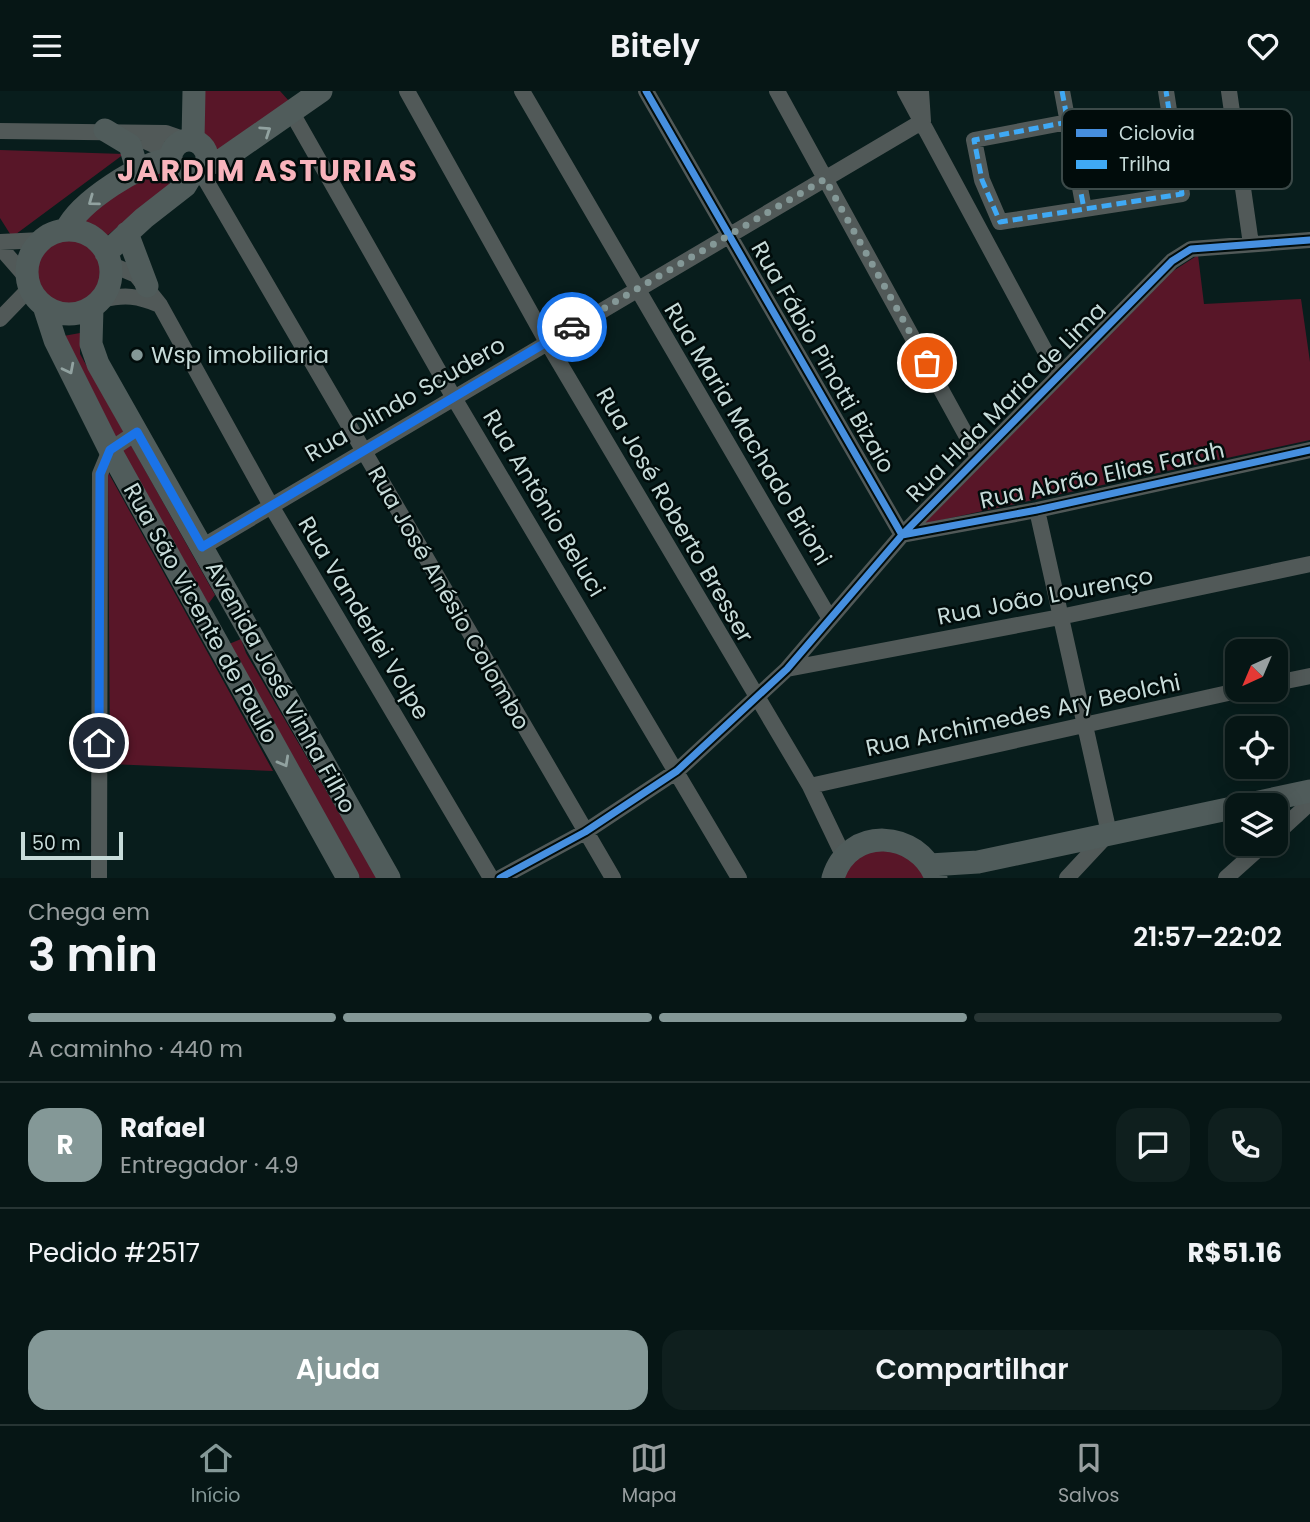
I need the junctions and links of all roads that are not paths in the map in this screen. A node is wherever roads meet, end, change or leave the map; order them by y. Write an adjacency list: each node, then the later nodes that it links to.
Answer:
1 (194, 91): 20 (street)
2 (321, 91): 15 (street)
3 (407, 91): 42 (street, Rua José Roberto Bresser)
4 (522, 91): 37 (street, Rua Maria Machado Brioni)
5 (646, 91): 30 (street, Rua Fábio Pinotti Bizaio)
6 (777, 91): 23 (street)
7 (905, 91): 16 (street)
8 (921, 91): 16 (street)
9 (1062, 91): 12 (street)
10 (1166, 91): 13 (street)
11 (1229, 91): 14 (street)
12 (1065, 109)
13 (1169, 109)
14 (1232, 109)
15 (292, 113): 22 (street, one-way to 15); 44 (street, Rua Antônio Beluci)
16 (923, 121): 23 (street, Rua Olindo Scudero); 43 (street)
17 (1062, 123): 27 (street)
18 (113, 130): 19 (street); 20 (street); 21 (street)
19 (0, 131)
20 (180, 148): 21 (street); 22 (street); 22 (street)
21 (137, 169): 28 (street, one-way to 28)
22 (200, 171): 29 (street); 47 (street, Rua José Anésio Colombo)
23 (825, 179): 30 (street, Rua Olindo Scudero); 49 (street)
24 (1080, 189): 27 (street)
25 (1181, 189): 27 (street)
26 (1243, 189): 34 (street)
27 (1084, 209)
28 (66, 230): 31 (street); 35 (street)
29 (127, 233): 35 (street); 36 (street)
30 (732, 236): 37 (street, Rua Olindo Scudero); 52 (street, Rua Fábio Pinotti Bizaio)
31 (42, 240): 33 (street); 38 (street)
32 (1310, 240): 34 (street)
33 (0, 244): 38 (street, Rua São Vicente de Paulo)
34 (1251, 244): 43 (street, Rua Hlda Maria de Lima)
35 (108, 259): 36 (street, Rua Vanderlei Volpe); 39 (street)
36 (147, 286): 40 (street, Rua Vanderlei Volpe)
37 (636, 290): 42 (street, Rua Olindo Scudero); 58 (street, Rua Maria Machado Brioni)
38 (35, 294): 39 (street); 41 (street); 46 (street, Rua São Vicente de Paulo, one-way to 46)
39 (97, 304): 40 (street); 45 (street, Avenida José Vinha Filho)
40 (160, 305): 50 (street, Rua Vanderlei Volpe)
41 (2, 317)
42 (547, 342): 44 (street, Rua Olindo Scudero); 65 (street, Rua José Roberto Bresser)
43 (1058, 375): 49 (street, Rua Hlda Maria de Lima)
44 (454, 398): 47 (street, Rua Olindo Scudero); 67 (street, Rua Antônio Beluci)
45 (137, 432): 46 (street); 53 (street, Avenida José Vinha Filho)
46 (110, 450): 56 (street, Rua São Vicente de Paulo); 80 (street)
47 (363, 450): 50 (street, Rua Olindo Scudero); 74 (street, Rua José Anésio Colombo)
48 (1310, 450): 51 (street, Rua Abrão Elias Farah)
49 (978, 455): 52 (street, Rua Hlda Maria de Lima)
50 (270, 504): 53 (street, Rua Olindo Scudero); 83 (street, Rua Vanderlei Volpe)
51 (1037, 510): 52 (street, Rua Abrão Elias Farah); 57 (street)
52 (902, 535): 58 (street, Rua Hlda Maria de Lima)
53 (202, 547): 55 (street, Avenida José Vinha Filho)
54 (1310, 563): 57 (street, Rua João Lourenço)
55 (227, 594): 56 (street); 59 (street, Avenida José Vinha Filho)
56 (201, 612): 60 (street, Rua São Vicente de Paulo)
57 (1060, 617): 61 (street, Rua João Lourenço); 66 (street)
58 (830, 619): 61 (street, Rua Hlda Maria de Lima)
59 (242, 620): 60 (street); 82 (street, Avenida José Vinha Filho)
60 (216, 637): 81 (street, Rua São Vicente de Paulo, one-way to 81)
61 (787, 669): 65 (street, Rua Hlda Maria de Lima)
62 (1310, 676): 63 (street)
63 (1288, 681)
64 (1225, 694): 66 (street, Rua Archimedes Ary Beolchi)
65 (755, 696): 67 (street, Rua Hlda Maria de Lima); 68 (street, Rua José Roberto Bresser)
66 (1083, 725): 68 (street, Rua Archimedes Ary Beolchi); 75 (street)
67 (677, 771): 74 (street, Rua Hlda Maria de Lima); 86 (street, Rua Antônio Beluci)
68 (810, 786): 76 (street, Rua José Roberto Bresser)
69 (1310, 791): 70 (street)
70 (1288, 796)
71 (1310, 803): 73 (street)
72 (1225, 810): 75 (street)
73 (1288, 823)
74 (585, 832): 84 (street, Rua Hlda Maria de Lima); 85 (street, Rua José Anésio Colombo)
75 (1109, 834): 78 (street); 89 (street)
76 (851, 851): 79 (street); 87 (street)
77 (1251, 856): 90 (street)
78 (978, 862): 79 (street); 88 (street)
79 (933, 871)
80 (99, 878)
81 (348, 878)
82 (388, 878)
83 (491, 878)
84 (500, 878)
85 (613, 878)
86 (739, 878)
87 (833, 878)
88 (954, 878)
89 (1067, 878)
90 (1226, 878)

